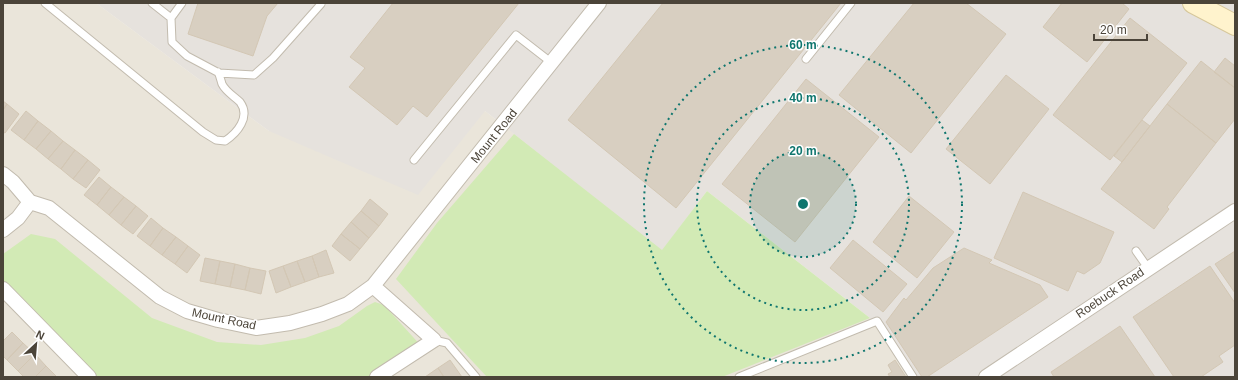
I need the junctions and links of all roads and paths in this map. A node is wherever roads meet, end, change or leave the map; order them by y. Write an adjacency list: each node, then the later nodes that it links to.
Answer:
1 (45, 3): 12 (lane)
2 (152, 3): 8 (lane)
3 (182, 3): 8 (lane)
4 (599, 3): 11 (street, Mount Road)
5 (851, 3): 10 (lane)
6 (1193, 3): 9 (street)
7 (321, 4): 12 (lane)
8 (170, 18): 12 (lane)
9 (1235, 25)
10 (806, 59)
11 (552, 63): 13 (lane); 20 (street, Mount Road)
12 (218, 72)
13 (414, 160)
14 (3, 174): 15 (street)
15 (30, 202): 17 (street); 20 (street, Mount Road)
16 (1235, 211): 19 (street, Roebuck Road)
17 (3, 230)
18 (1136, 252): 19 (lane)
19 (1148, 268): 28 (street, Roebuck Road)
20 (373, 286): 22 (street)
21 (3, 289): 23 (street)
22 (434, 340): 24 (street); 25 (lane)
23 (89, 377)
24 (376, 377)
25 (476, 377)
26 (739, 377): 27 (lane)
27 (913, 377)
28 (986, 377)

